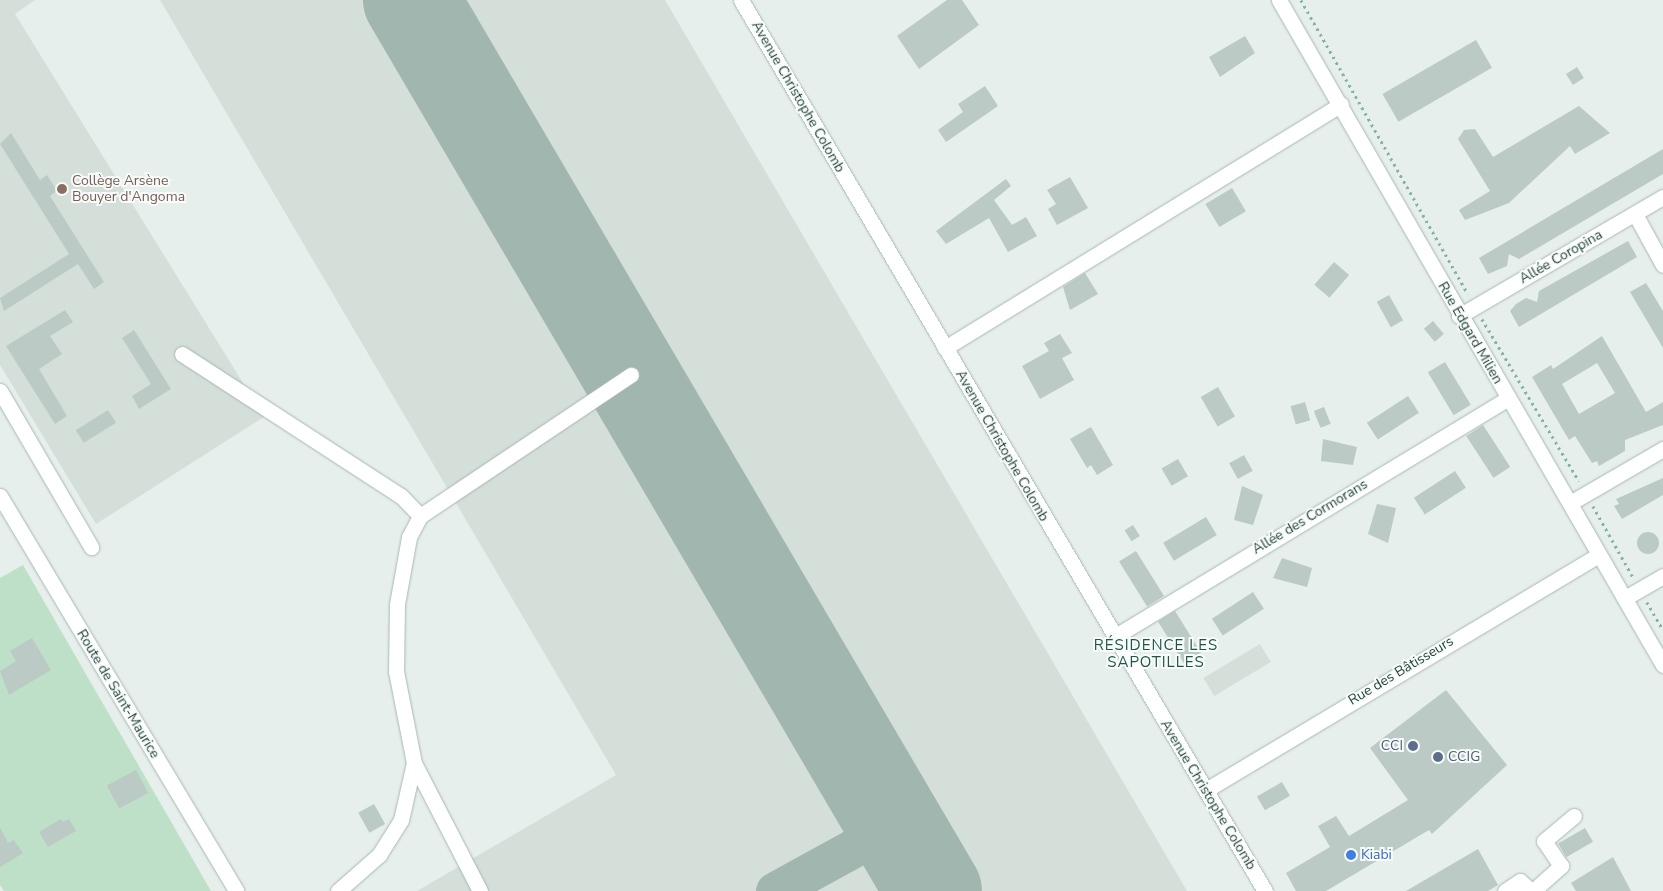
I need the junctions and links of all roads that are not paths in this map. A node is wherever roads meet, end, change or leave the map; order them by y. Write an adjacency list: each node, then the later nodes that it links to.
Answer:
1 (741, 0): 8 (street, Avenue Christophe Colomb)
2 (1279, 0): 3 (street, Rue Edgard Milien)
3 (1341, 104): 7 (street, Rue Edgard Milien); 8 (street)
4 (1663, 197): 5 (street, Allée Coropina)
5 (1635, 214): 6 (street); 7 (street, Allée Coropina)
6 (1663, 265)
7 (1459, 316): 12 (street, Rue Edgard Milien)
8 (945, 348): 21 (street, Avenue Christophe Colomb)
9 (182, 354): 16 (street)
10 (631, 375): 16 (street)
11 (2, 398): 17 (street)
12 (1508, 398): 15 (street, Rue Edgard Milien); 21 (street, Allée des Cormorans)
13 (1663, 449): 15 (street)
14 (0, 496): 26 (street, Route de Saint-Maurice)
15 (1570, 503): 18 (street, Rue Edgard Milien)
16 (420, 516): 23 (street)
17 (91, 547)
18 (1599, 555): 20 (street, Rue Edgard Milien); 24 (street, Rue des Bâtisseurs)
19 (1663, 576): 20 (street)
20 (1625, 598): 22 (street, Rue Edgard Milien)
21 (1114, 637): 24 (street, Avenue Christophe Colomb)
22 (1663, 665)
23 (414, 763): 27 (street); 28 (street)
24 (1206, 790): 29 (street, Avenue Christophe Colomb)
25 (1574, 816): 31 (street)
26 (236, 891)
27 (338, 891)
28 (480, 891)
29 (1265, 891)
30 (1504, 891): 31 (street)
31 (1532, 891)

